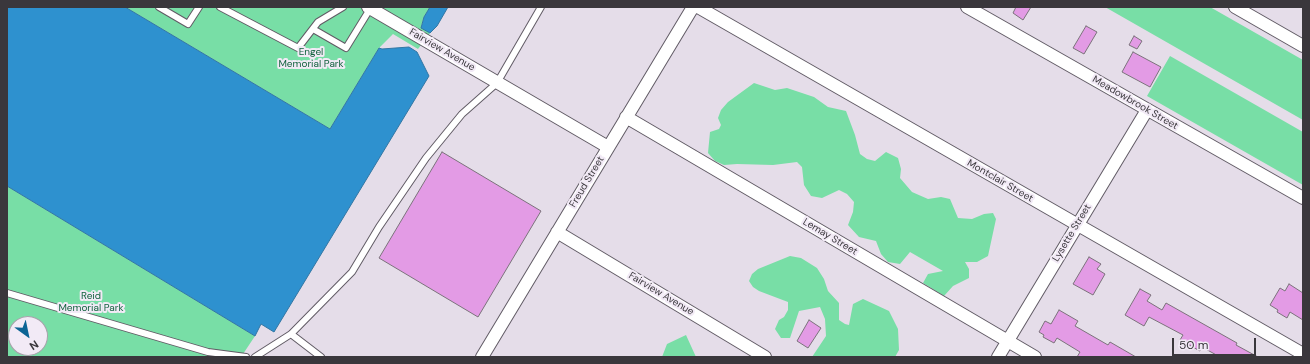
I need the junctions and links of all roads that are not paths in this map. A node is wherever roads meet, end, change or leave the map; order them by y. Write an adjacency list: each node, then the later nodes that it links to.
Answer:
1 (159, 7): 2 (lane)
2 (200, 7)
3 (220, 7): 11 (lane)
4 (343, 7): 11 (lane)
5 (541, 7): 13 (lane)
6 (693, 7): 15 (street, Freud Street)
7 (698, 7): 18 (street, Montclair Street)
8 (967, 7): 14 (street, Meadowbrook Street)
9 (1235, 7): 12 (street)
10 (369, 8): 11 (lane); 13 (street, Fairview Avenue)
11 (312, 29)
12 (1303, 46)
13 (497, 83): 16 (street, Fairview Avenue); 21 (lane)
14 (1147, 110): 17 (street, Meadowbrook Street); 18 (street, Lysette Street)
15 (626, 117): 16 (street, Freud Street); 22 (street, Lemay Street)
16 (608, 147): 19 (street, Freud Street)
17 (1303, 198)
18 (1077, 225): 22 (street, Lysette Street); 23 (street, Montclair Street)
19 (557, 232): 27 (street, Freud Street); 28 (street, Fairview Avenue)
20 (7, 293): 24 (lane)
21 (290, 334): 25 (lane); 26 (lane)
22 (1007, 341): 29 (street, Lysette Street); 30 (street, Lemay Street)
23 (1303, 354)
24 (246, 357)
25 (255, 357)
26 (321, 357)
27 (482, 357)
28 (765, 357)
29 (998, 357)
30 (1035, 357)

